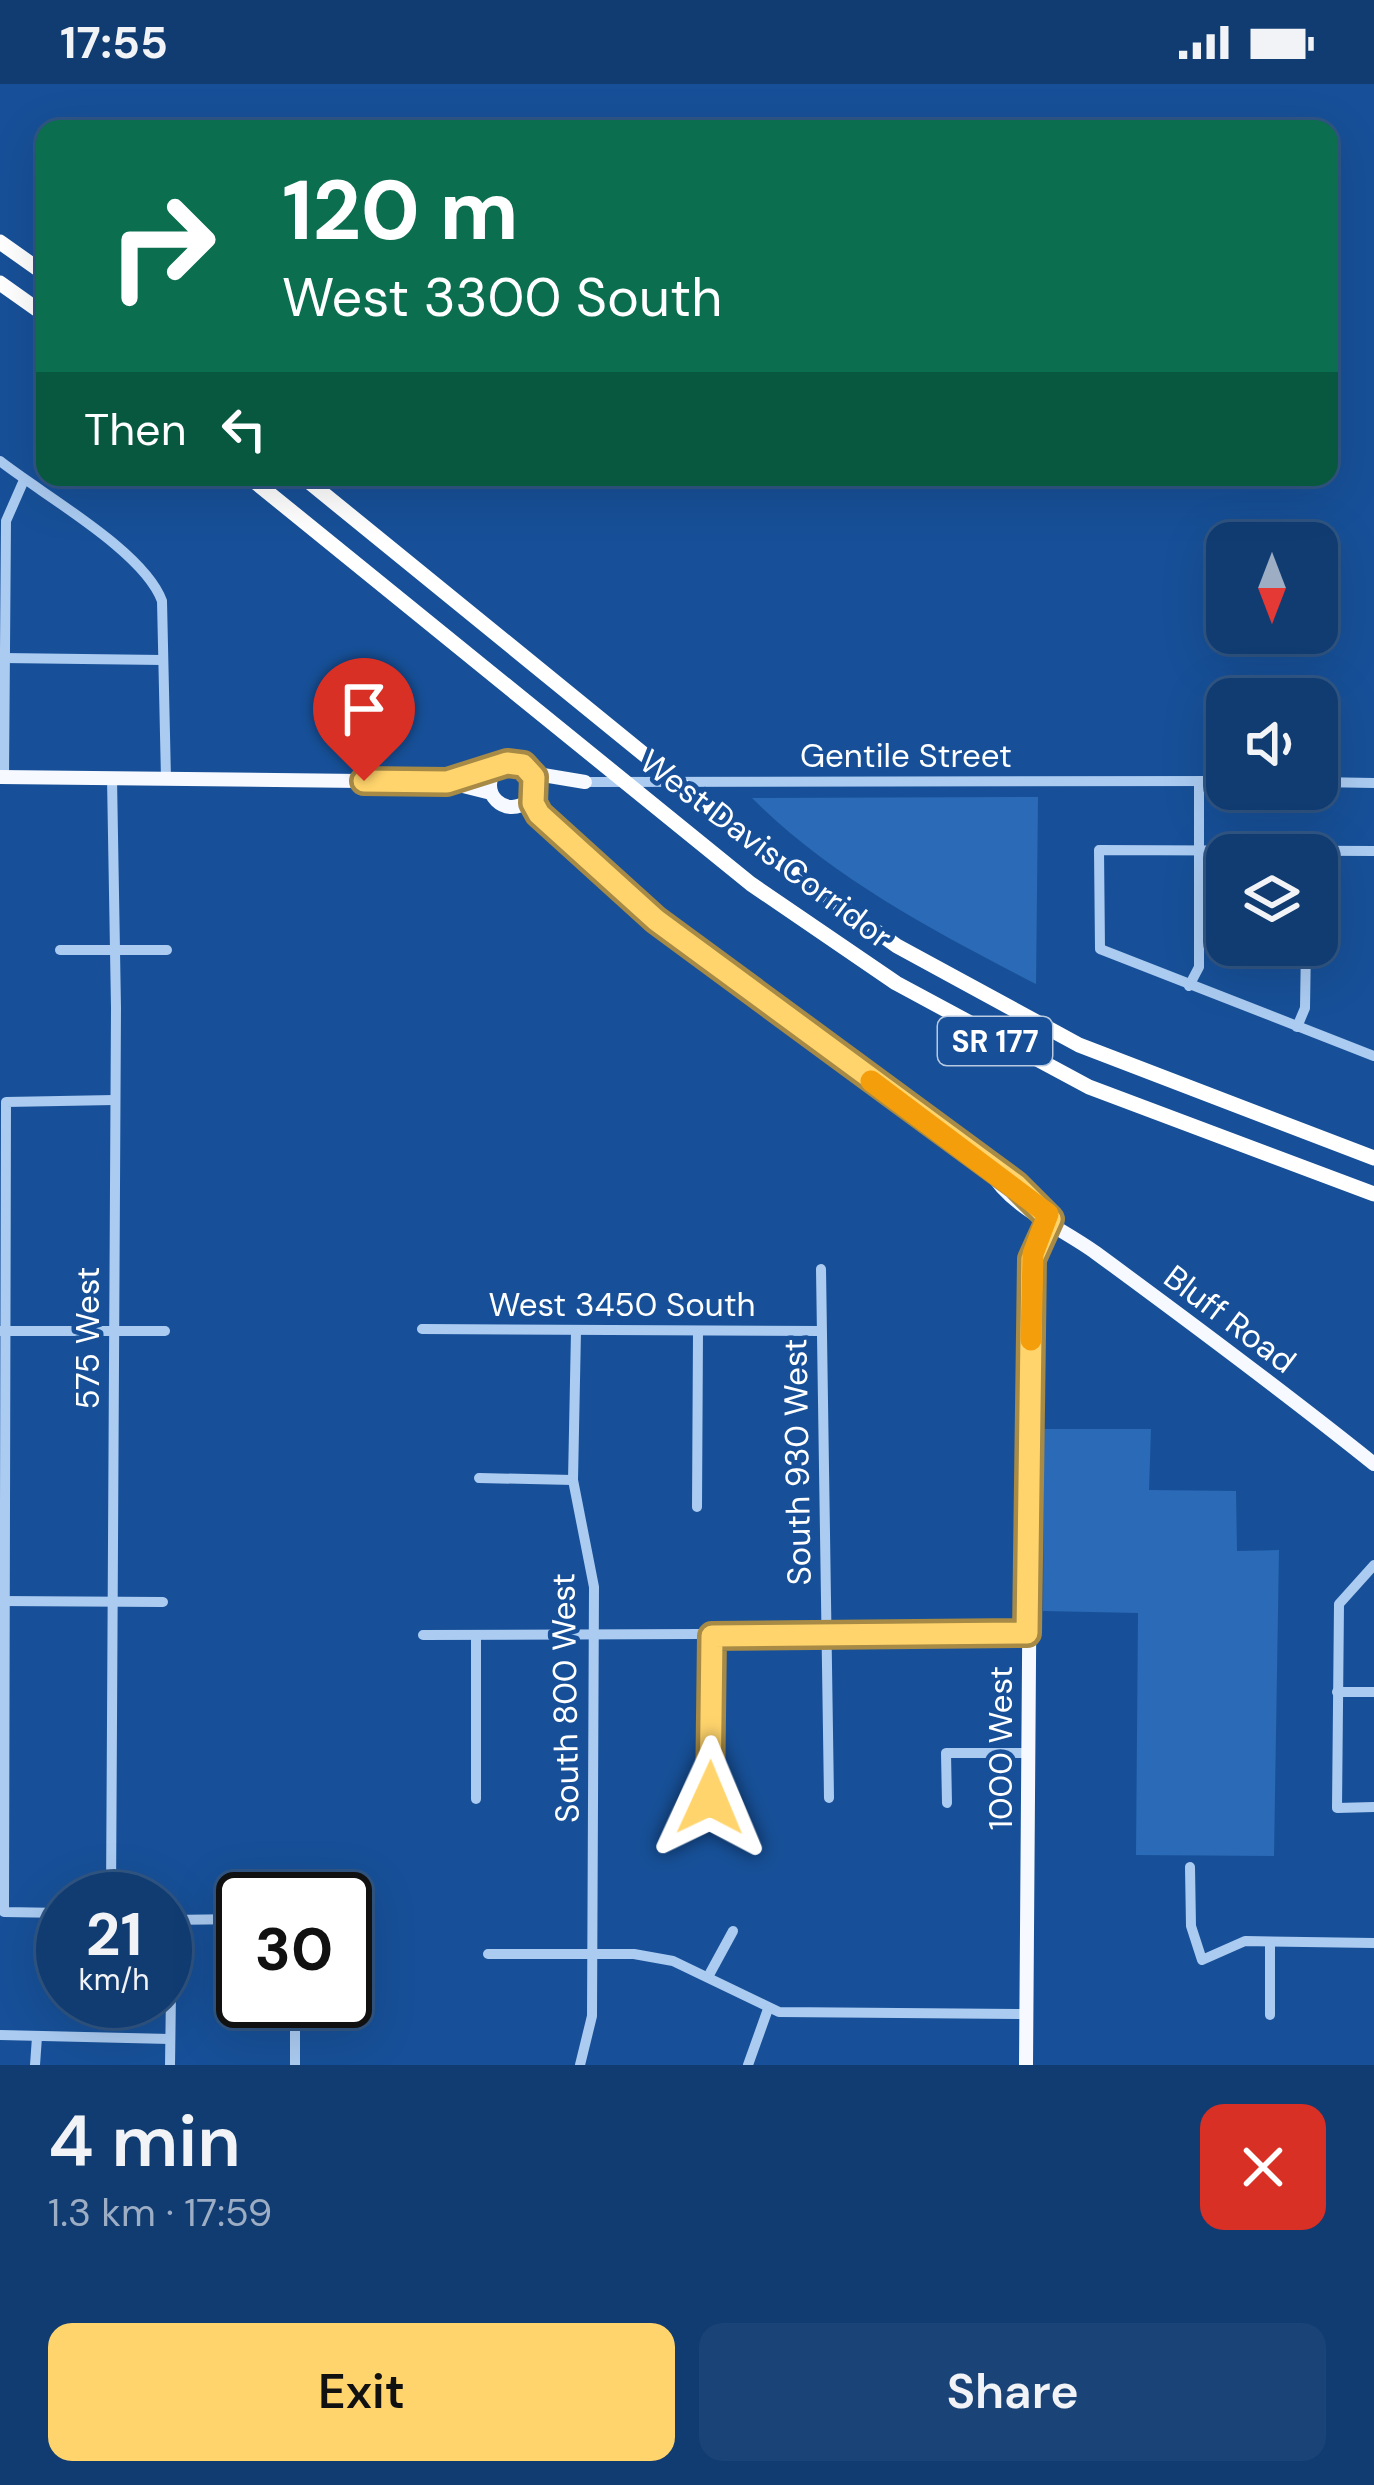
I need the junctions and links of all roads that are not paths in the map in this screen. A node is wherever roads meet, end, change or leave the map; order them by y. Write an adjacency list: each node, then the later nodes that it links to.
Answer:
1 (0, 242): 2 (highway)
2 (36, 268)
3 (0, 283): 4 (highway)
4 (36, 309)
5 (0, 460): 6 (street)
6 (24, 480): 9 (street); 10 (street)
7 (260, 486): 39 (highway, West Davis Corridor / SR 177)
8 (314, 486): 38 (highway, West Davis Corridor / SR 177)
9 (3, 658): 10 (street); 13 (street)
10 (163, 660): 15 (street)
11 (498, 768): 12 (main road); 18 (main road); 22 (main road)
12 (531, 772): 19 (main road, Gentile Street); 23 (main road)
13 (2, 777): 14 (main road)
14 (112, 778): 15 (main road); 31 (street, 575 West)
15 (166, 779): 18 (main road)
16 (1199, 781): 17 (street, Gentile Street); 19 (street, Gentile Street); 26 (street)
17 (1206, 781)
18 (447, 782): 22 (main road)
19 (585, 782): 23 (main road, Gentile Street)
20 (1338, 782): 21 (street)
21 (1374, 783)
22 (491, 793): 24 (main road)
23 (533, 794): 24 (main road); 25 (main road, Bluff Road)
24 (512, 808): 25 (main road, Bluff Road)
25 (560, 834): 40 (main road, Bluff Road)
26 (1199, 850): 27 (street); 34 (street); 34 (street)
27 (1206, 850)
28 (1374, 851): 29 (street)
29 (1338, 852)
30 (60, 950): 31 (street)
31 (116, 950): 32 (street); 37 (street, 575 West)
32 (167, 950)
33 (1306, 966): 35 (street)
34 (1190, 986): 35 (street)
35 (1297, 1027): 36 (street)
36 (1374, 1056)
37 (114, 1100): 43 (street, 575 West); 45 (street)
38 (1374, 1158)
39 (1374, 1194)
40 (1050, 1219): 49 (main road, Bluff Road); 58 (main road, 1000 West)
41 (821, 1269): 44 (street, South 930 West)
42 (422, 1329): 47 (street, West 3450 South)
43 (115, 1330): 45 (street); 46 (street); 55 (street, 575 West)
44 (821, 1330): 48 (street, West 3450 South); 57 (street, South 930 West)
45 (2, 1331): 54 (street)
46 (165, 1331)
47 (576, 1331): 48 (street, West 3450 South); 51 (street, South 800 West)
48 (698, 1332): 52 (street)
49 (1374, 1465)
50 (479, 1478): 51 (street)
51 (573, 1480): 60 (street, South 800 West)
52 (698, 1507)
53 (1374, 1565): 63 (street)
54 (2, 1601): 55 (street); 73 (street)
55 (114, 1602): 56 (street); 72 (street, 575 West)
56 (163, 1602)
57 (826, 1633): 58 (street); 62 (street); 67 (street, South 930 West)
58 (1027, 1633): 65 (main road, 1000 West)
59 (476, 1634): 60 (street); 61 (street); 68 (street)
60 (595, 1634): 62 (street); 78 (street, South 800 West)
61 (423, 1635)
62 (712, 1636): 66 (street)
63 (1337, 1692): 64 (street); 70 (street)
64 (1374, 1692)
65 (1027, 1753): 69 (street); 81 (main road, 1000 West)
66 (710, 1798)
67 (829, 1798)
68 (476, 1799)
69 (947, 1802)
70 (1374, 1807)
71 (1190, 1867): 75 (street)
72 (111, 1872)
73 (36, 1913)
74 (734, 1930): 79 (street)
75 (1270, 1943): 76 (street); 82 (street)
76 (1374, 1943)
77 (488, 1954): 78 (street)
78 (592, 1954): 79 (street); 91 (street, South 800 West)
79 (709, 1975): 80 (street)
80 (768, 2009): 81 (street); 92 (street)
81 (1025, 2014): 93 (main road, 1000 West)
82 (1270, 2015)
83 (170, 2028): 87 (street)
84 (295, 2028): 90 (street)
85 (0, 2036): 86 (street)
86 (37, 2037): 87 (street); 88 (street)
87 (170, 2039): 89 (street)
88 (35, 2065)
89 (170, 2065)
90 (295, 2065)
91 (580, 2065)
92 (748, 2065)
93 (1026, 2065)

